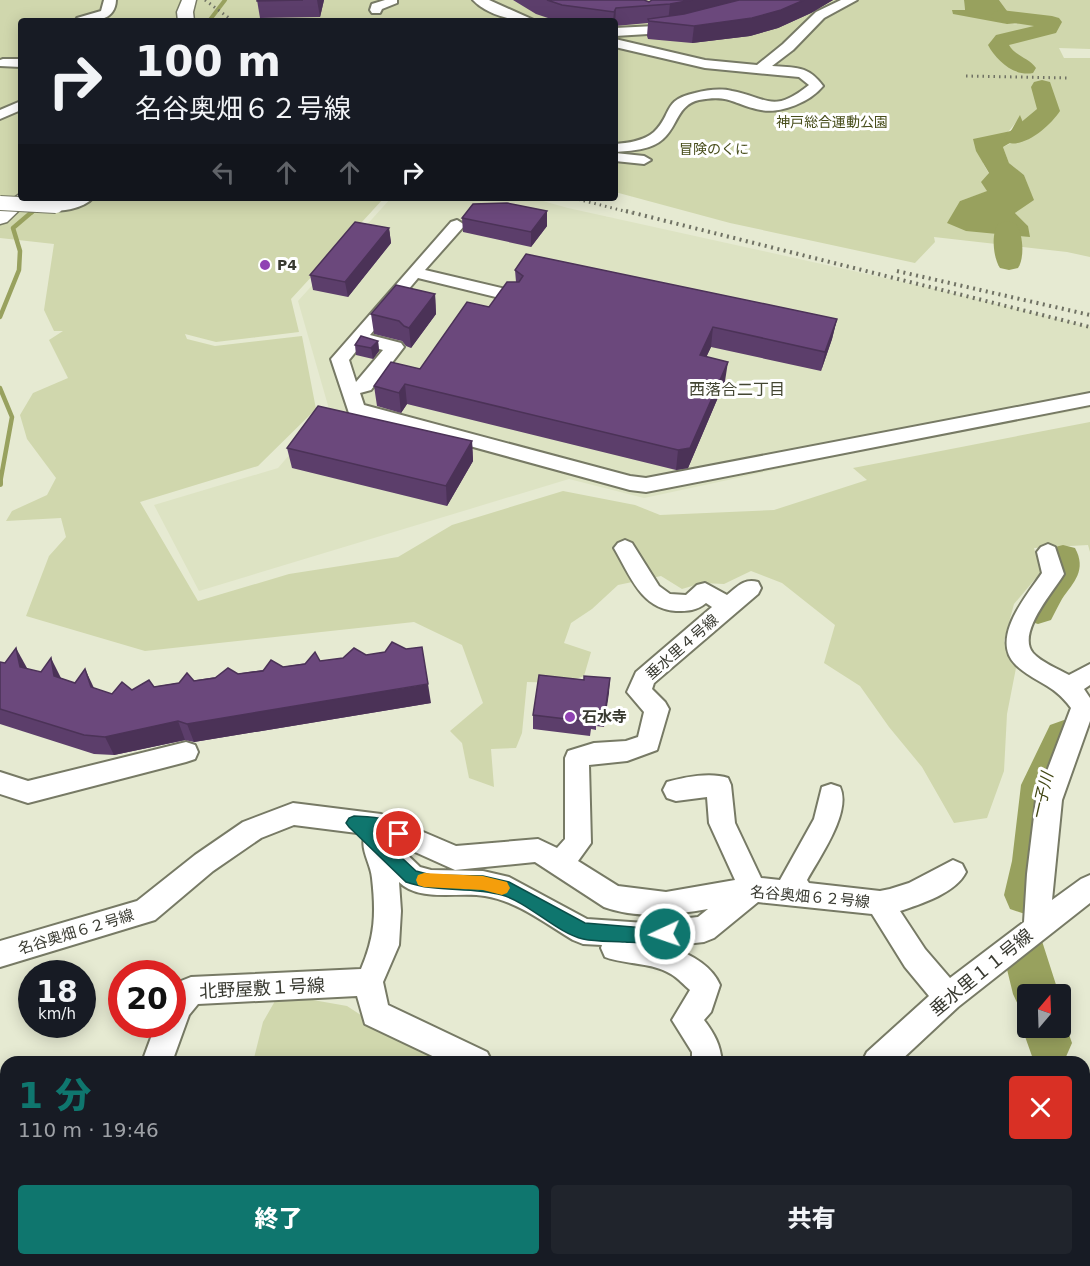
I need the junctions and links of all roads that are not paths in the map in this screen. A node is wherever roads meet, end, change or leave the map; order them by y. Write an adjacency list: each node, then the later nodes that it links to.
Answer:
1 (110, 0): 8 (street)
2 (189, 0): 9 (main road)
3 (391, 0): 7 (street)
4 (464, 0): 10 (street)
5 (479, 0): 11 (street)
6 (851, 0): 17 (street)
7 (376, 10)
8 (90, 18)
9 (186, 18)
10 (498, 18)
11 (521, 18)
12 (688, 27): 13 (street)
13 (618, 32)
14 (618, 43): 17 (street)
15 (3, 63): 16 (street)
16 (18, 63)
17 (761, 68): 20 (street)
18 (18, 106): 19 (street)
19 (0, 114)
20 (618, 147)
21 (618, 158): 22 (street)
22 (644, 160)
23 (20, 201): 26 (main road)
24 (77, 201): 25 (street, bridge)
25 (0, 202)
26 (0, 218)
27 (457, 225): 28 (street)
28 (414, 272): 29 (street); 30 (street)
29 (512, 296)
30 (358, 338): 31 (street); 31 (street)
31 (349, 389): 32 (street)
32 (1090, 399)
33 (625, 548): 36 (street)
34 (1048, 552): 38 (street)
35 (750, 588): 36 (street, 垂水里４号線)
36 (728, 607): 45 (street, 垂水里４号線)
37 (1090, 673): 38 (street)
38 (1069, 687): 51 (street)
39 (186, 752): 40 (street)
40 (0, 783)
41 (676, 790): 48 (street)
42 (831, 795): 49 (street)
43 (354, 823): 44 (street); 45 (street, 名谷奥畑６２号線); 53 (street, 名谷奥畑６２号線)
44 (375, 841): 52 (street); 54 (street)
45 (559, 864): 48 (street, 名谷奥畑６２号線)
46 (953, 872): 50 (street)
47 (1090, 886): 51 (street, 垂水里１１号線)
48 (753, 889): 49 (street, 名谷奥畑６２号線); 52 (street)
49 (802, 894): 50 (street, 名谷奥畑６２号線)
50 (880, 903): 56 (street, 名谷奥畑６２号線)
51 (1037, 926): 56 (street, 垂水里１１号線)
52 (583, 931): 60 (street)
53 (0, 954)
54 (369, 982): 55 (street, 北野屋敷１号線); 59 (street)
55 (186, 996)
56 (948, 996): 61 (street, 垂水里１１号線)
57 (166, 1038): 58 (street, 北野屋敷１号線)
58 (159, 1056)
59 (464, 1056)
60 (707, 1056)
61 (883, 1056)

